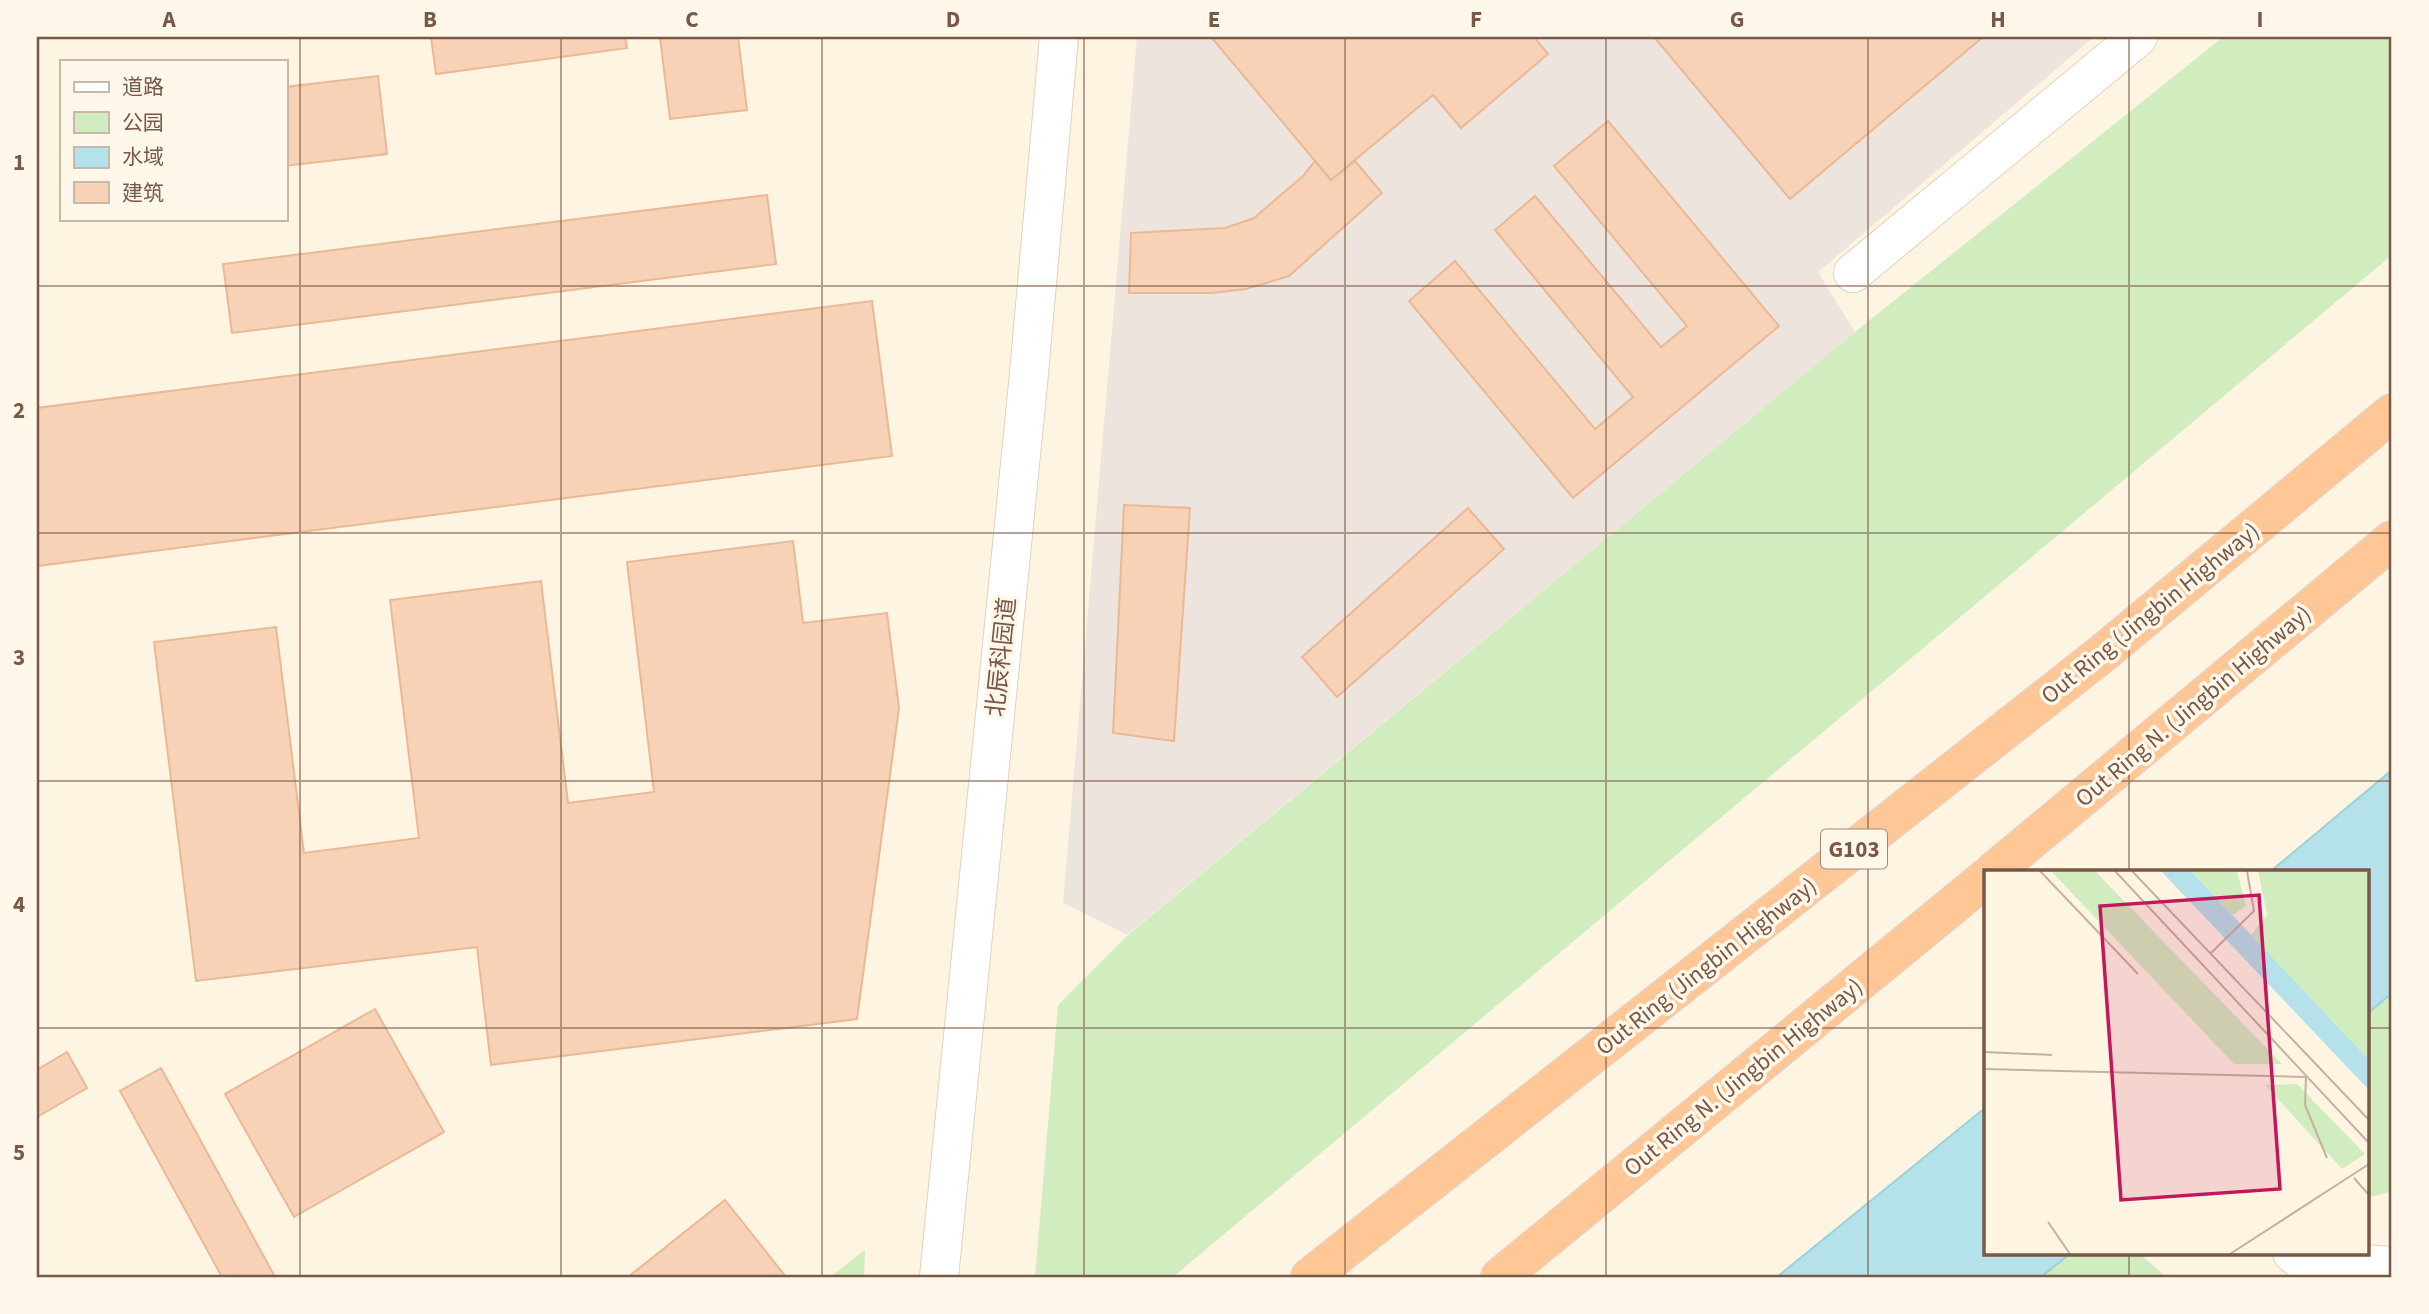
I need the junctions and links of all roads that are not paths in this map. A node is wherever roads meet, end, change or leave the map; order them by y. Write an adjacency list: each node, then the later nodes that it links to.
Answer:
1 (1059, 37): 10 (street, 北辰科园道)
2 (2138, 37): 3 (street)
3 (1853, 273)
4 (2392, 413): 11 (highway, Out Ring (Jingbin Highway) / G103)
5 (2392, 540): 6 (highway, Out Ring N. (Jingbin Highway))
6 (1998, 870)
7 (1984, 881): 12 (highway, Out Ring N. (Jingbin Highway))
8 (2293, 1254): 9 (street)
9 (2392, 1266)
10 (939, 1277)
11 (1310, 1277)
12 (1500, 1277)

